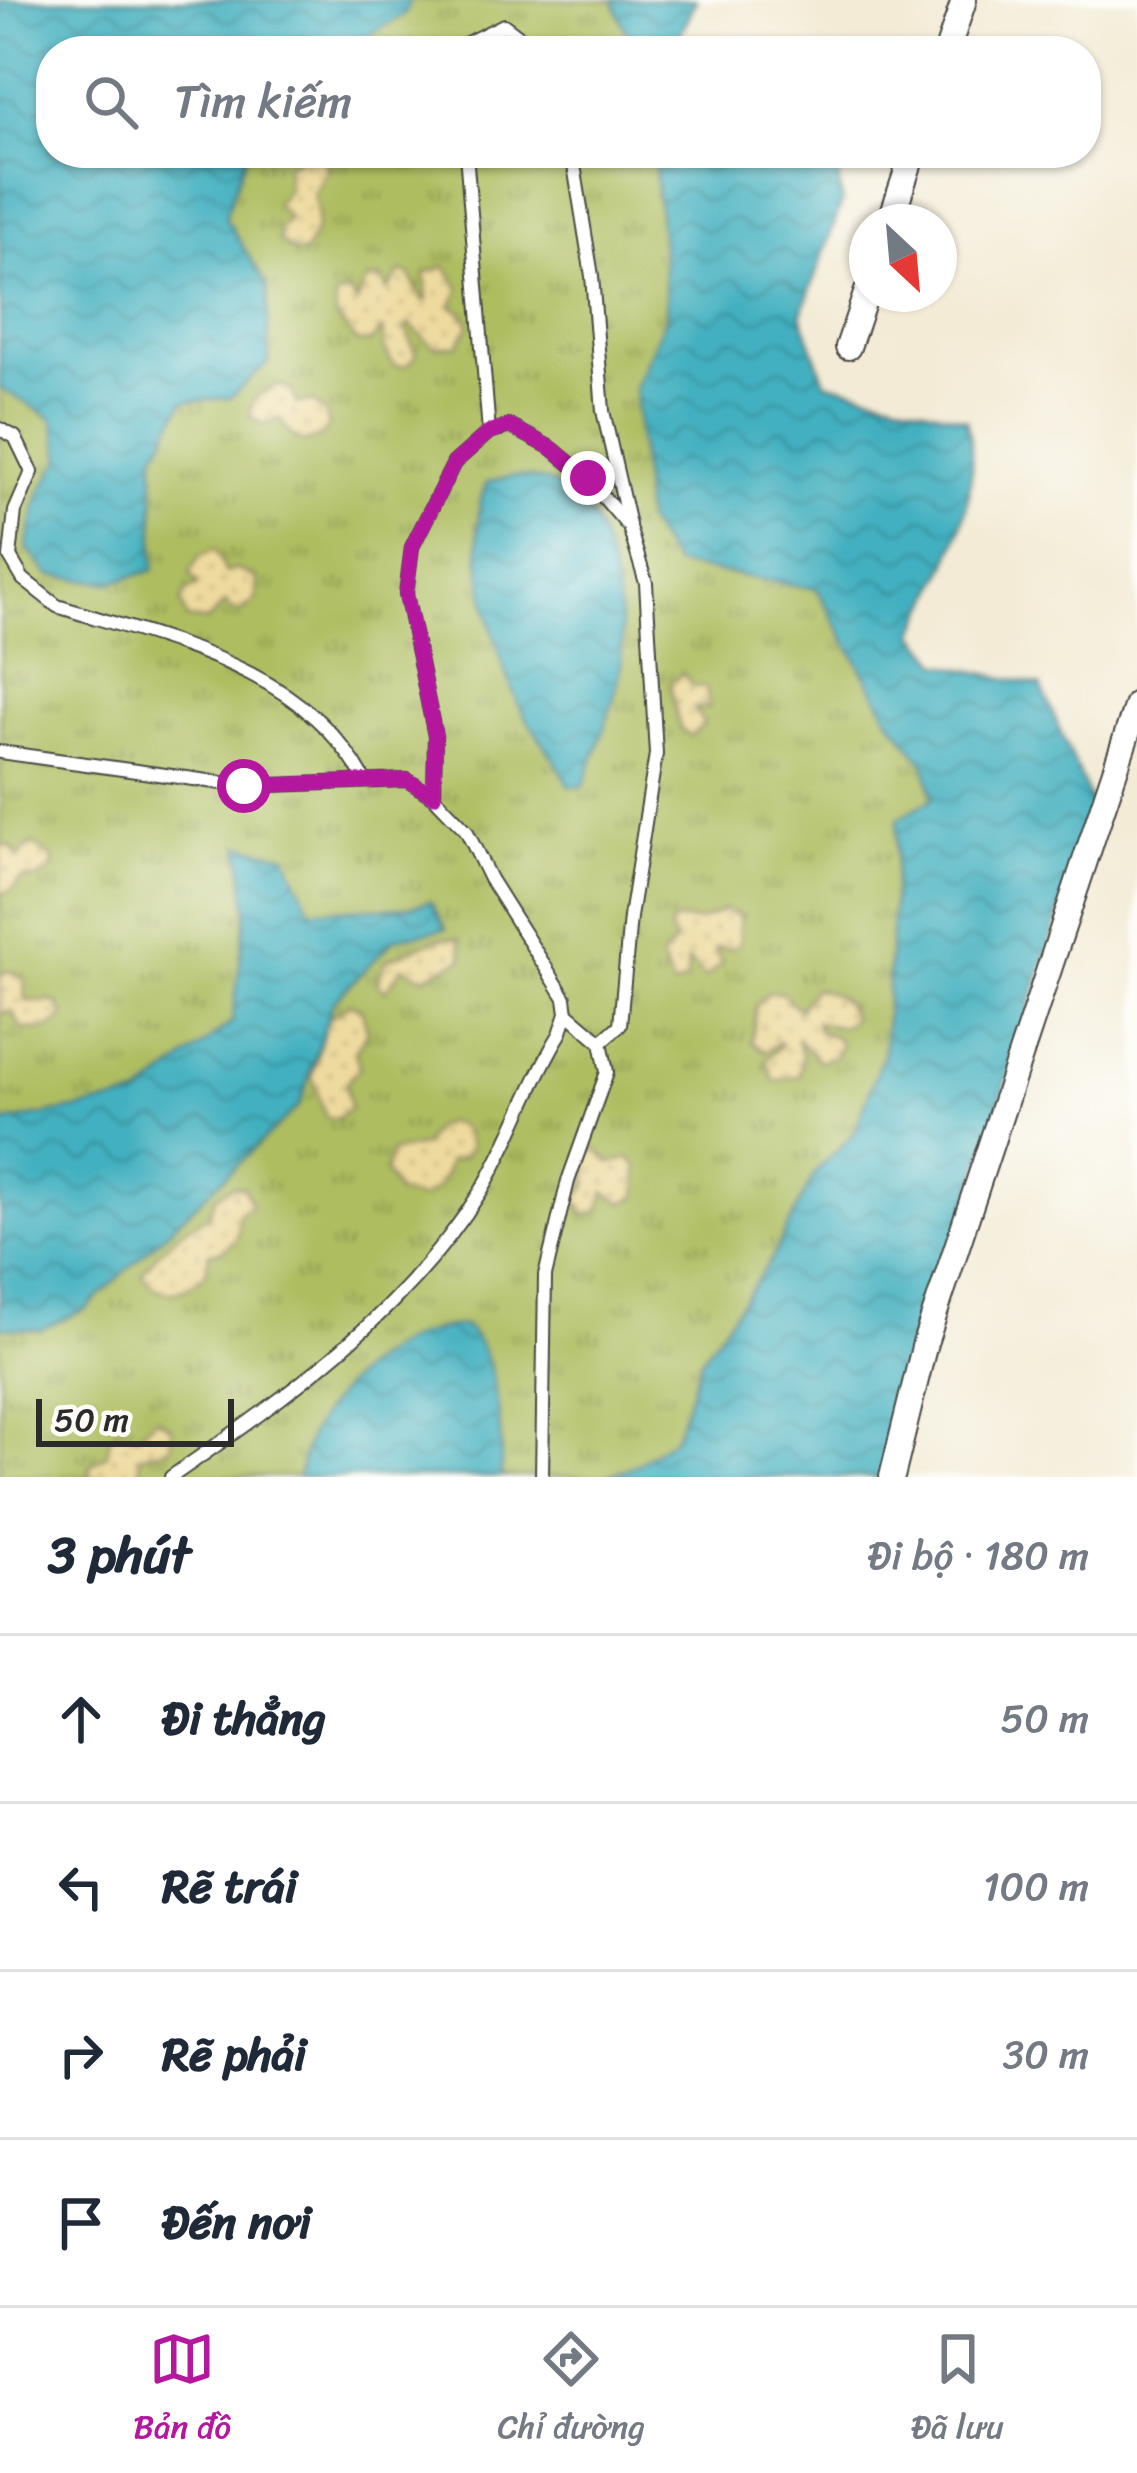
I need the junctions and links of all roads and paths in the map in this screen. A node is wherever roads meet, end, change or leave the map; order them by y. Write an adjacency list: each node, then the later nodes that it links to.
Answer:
1 (964, 0): 4 (street)
2 (481, 36): 3 (lane)
3 (525, 36)
4 (952, 36)
5 (467, 168): 12 (lane)
6 (574, 168): 13 (lane)
7 (908, 168): 8 (street)
8 (896, 204)
9 (860, 312): 10 (street)
10 (848, 347)
11 (0, 429): 16 (lane)
12 (489, 432): 13 (lane); 17 (lane)
13 (629, 526): 19 (lane)
14 (1137, 704): 22 (street)
15 (0, 752): 16 (lane)
16 (364, 779): 17 (lane)
17 (434, 796): 18 (lane)
18 (567, 1013): 19 (lane); 20 (lane)
19 (602, 1042): 21 (lane)
20 (171, 1477)
21 (542, 1477)
22 (892, 1477)

